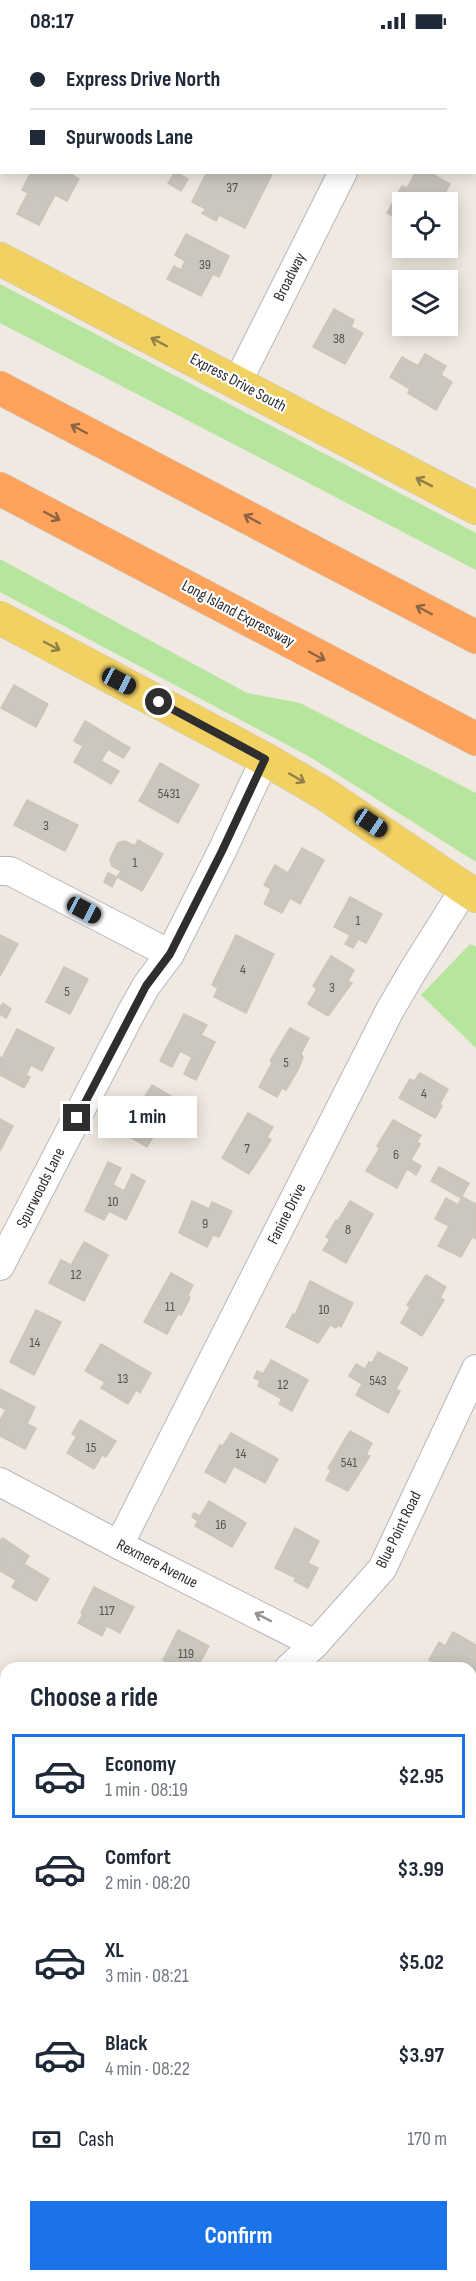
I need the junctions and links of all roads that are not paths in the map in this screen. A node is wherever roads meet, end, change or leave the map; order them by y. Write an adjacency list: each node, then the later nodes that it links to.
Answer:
1 (342, 174): 3 (street, Broadway)
2 (0, 259): 3 (main road, Express Drive South, one-way to 2)
3 (237, 382): 6 (main road, Express Drive South, one-way to 3)
4 (0, 387): 8 (highway, one-way to 4)
5 (0, 489): 9 (highway, Long Island Expressway, one-way to 9)
6 (476, 508)
7 (0, 618): 10 (main road, one-way to 10)
8 (476, 637)
9 (476, 739)
10 (265, 759): 12 (main road, one-way to 12); 13 (street, Spurwoods Lane)
11 (0, 871): 13 (street)
12 (470, 892): 17 (street, Fanine Drive)
13 (170, 954): 14 (street, Spurwoods Lane)
14 (0, 1266)
15 (476, 1369): 18 (street, Blue Point Road)
16 (0, 1482): 17 (street, Rexmere Avenue)
17 (119, 1545): 18 (street, Rexmere Avenue, one-way to 17)
18 (315, 1644): 19 (street, Blue Point Road)
19 (295, 1662)

